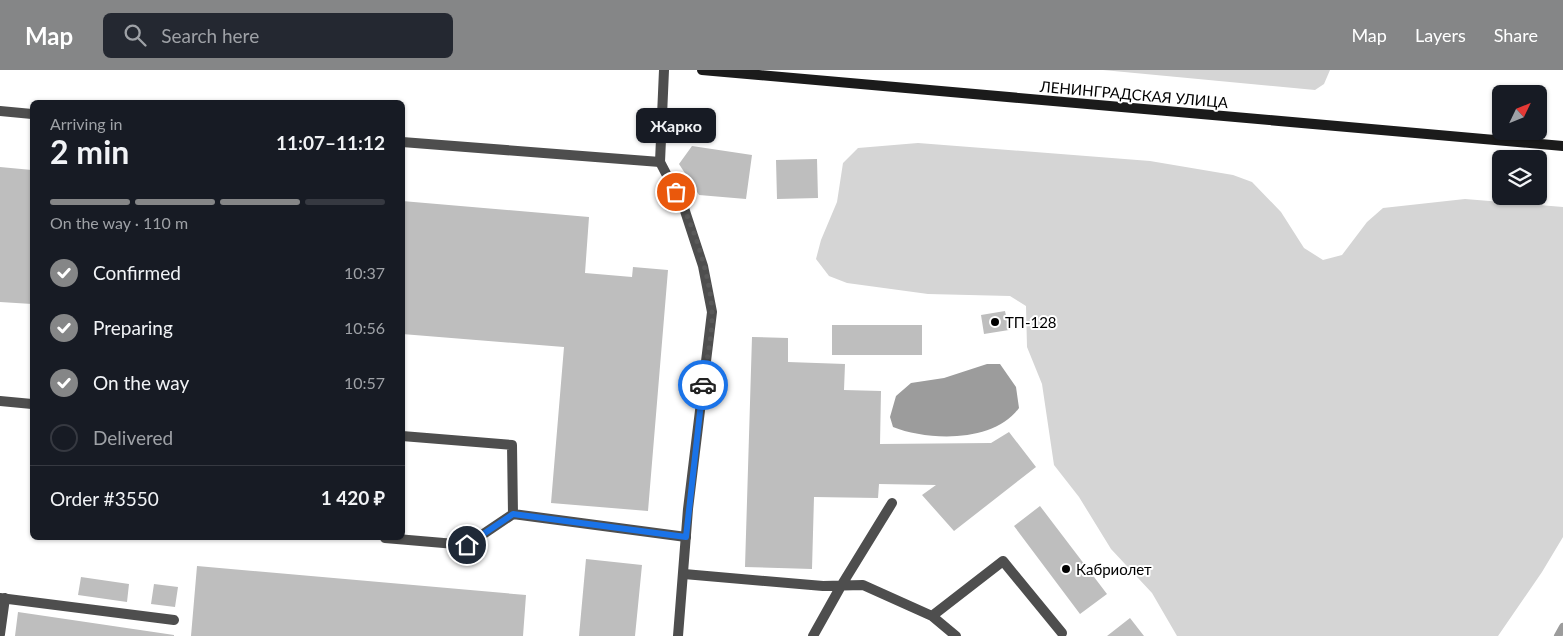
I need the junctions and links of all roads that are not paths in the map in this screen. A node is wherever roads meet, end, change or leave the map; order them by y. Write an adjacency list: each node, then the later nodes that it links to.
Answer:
1 (664, 70): 7 (street)
2 (702, 70): 6 (main road, ЛЕНИНГРАДСКАЯ УЛИЦА)
3 (0, 111): 4 (street)
4 (30, 114)
5 (405, 142): 7 (street)
6 (1563, 146)
7 (660, 162): 13 (street)
8 (0, 401): 9 (street)
9 (30, 404)
10 (405, 436): 12 (street)
11 (892, 503): 16 (street)
12 (513, 514): 13 (street); 14 (street)
13 (686, 537): 15 (street)
14 (405, 540)
15 (684, 574): 16 (street); 22 (street)
16 (841, 586): 18 (street); 23 (street)
17 (3, 598): 19 (street); 21 (street)
18 (932, 616): 20 (street); 24 (street)
19 (174, 620)
20 (1062, 633)
21 (0, 634)
22 (678, 636)
23 (813, 636)
24 (956, 636)

